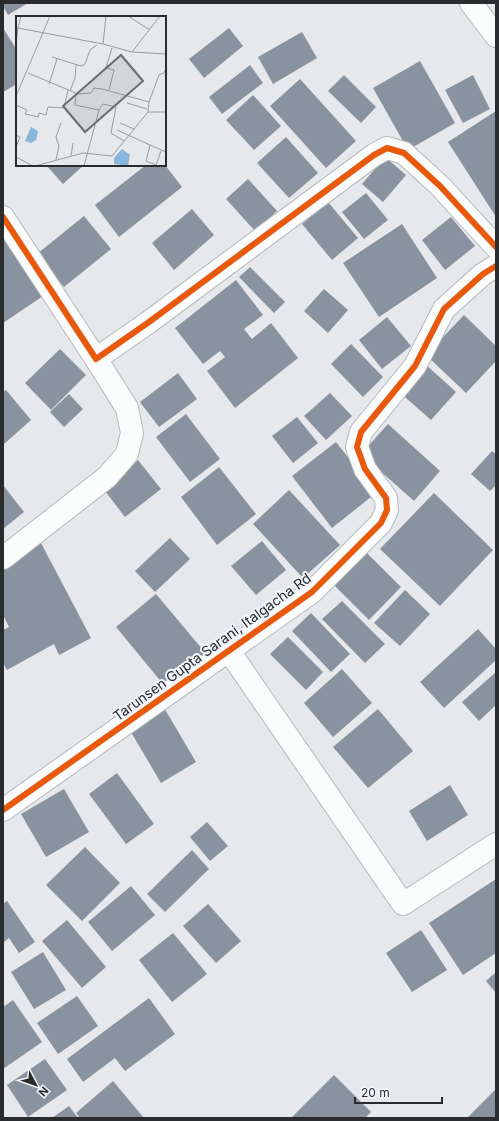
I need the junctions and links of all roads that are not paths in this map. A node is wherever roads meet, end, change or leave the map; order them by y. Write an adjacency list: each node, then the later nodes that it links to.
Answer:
1 (471, 3): 2 (street)
2 (496, 36)
3 (3, 217): 6 (street)
4 (496, 247): 6 (street)
5 (496, 266): 8 (street, Tarunsen Gupta Sarani, Italgacha Rd)
6 (96, 358): 7 (street)
7 (3, 558)
8 (228, 651): 9 (street, Tarunsen Gupta Sarani, Italgacha Rd); 10 (street)
9 (3, 810)
10 (496, 844)

